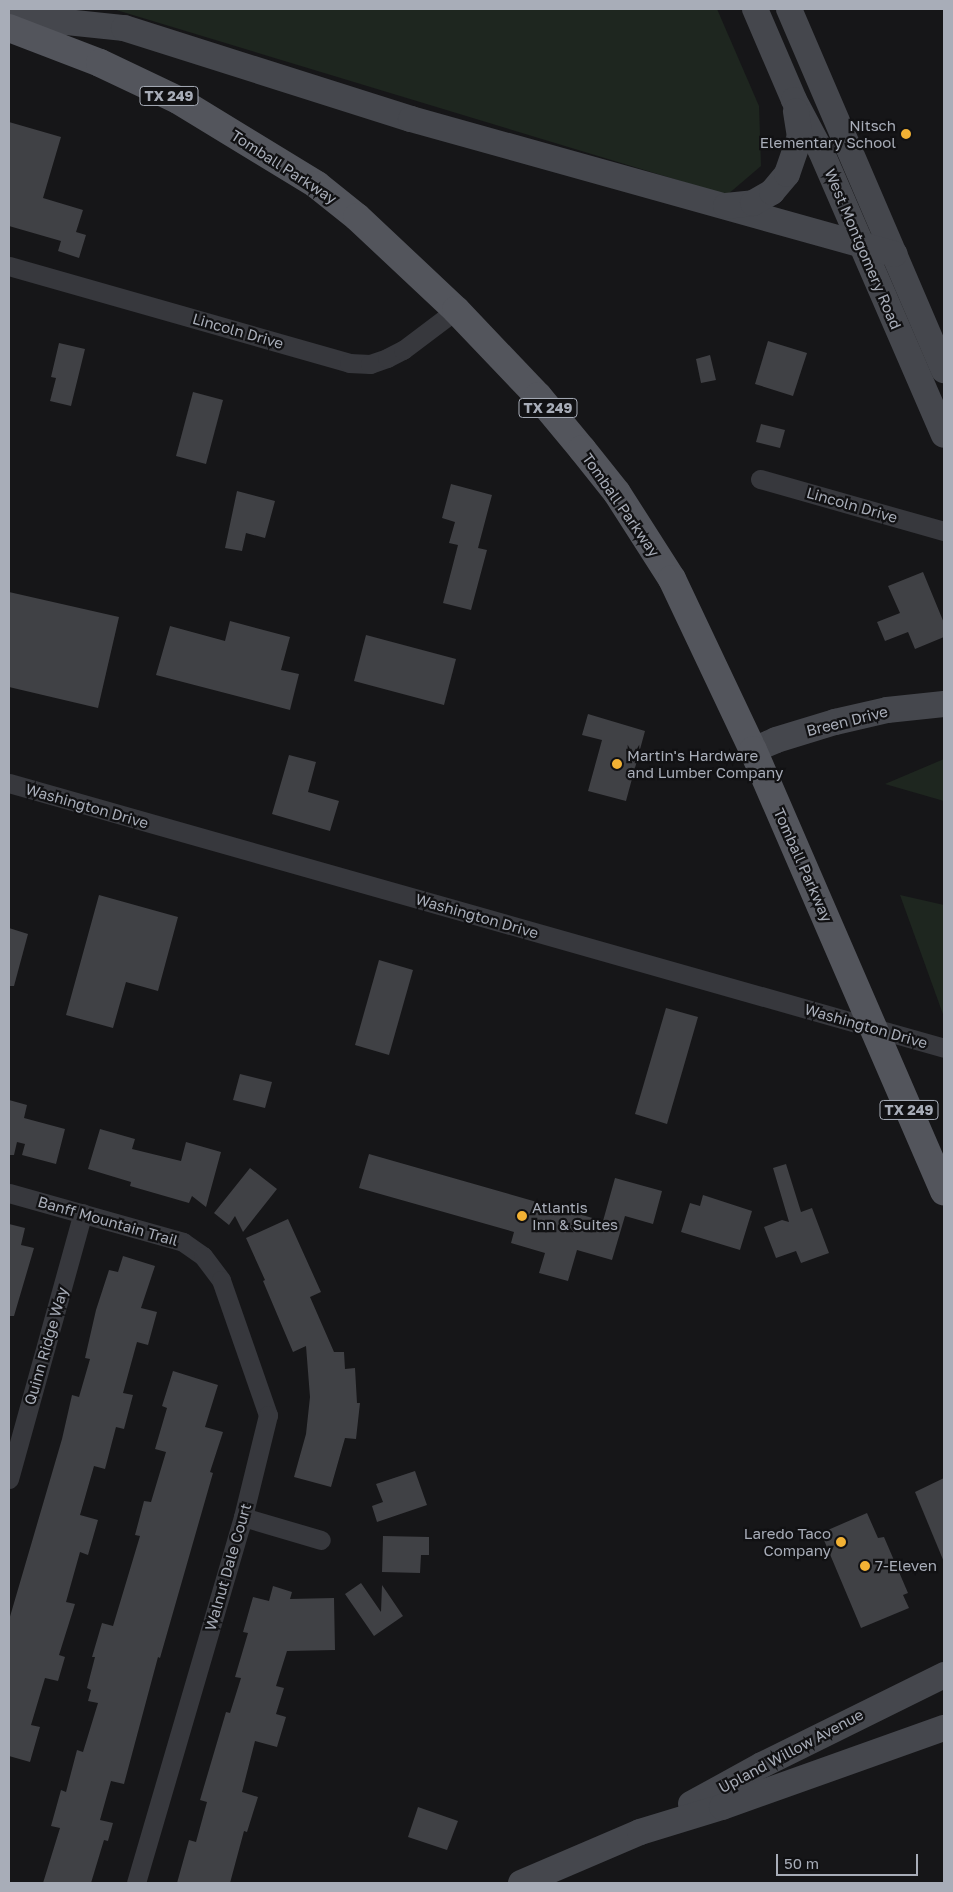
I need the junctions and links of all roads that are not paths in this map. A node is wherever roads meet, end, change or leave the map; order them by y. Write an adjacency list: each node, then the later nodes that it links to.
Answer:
1 (754, 9): 5 (main road, West Montgomery Road)
2 (789, 9): 8 (main road, West Montgomery Road)
3 (9, 16): 6 (main road)
4 (9, 28): 10 (main road, Tomball Parkway / TX 249)
5 (794, 100): 6 (main road); 7 (main road, West Montgomery Road)
6 (720, 207): 7 (main road)
7 (861, 245): 8 (main road); 12 (main road, West Montgomery Road)
8 (895, 254): 11 (main road, West Montgomery Road)
9 (9, 266): 10 (street, Lincoln Drive)
10 (456, 310): 16 (main road, Tomball Parkway / TX 249)
11 (944, 370)
12 (944, 435)
13 (760, 479): 14 (street, Lincoln Drive)
14 (944, 531)
15 (944, 704): 16 (main road, Breen Drive)
16 (753, 750): 18 (main road, Tomball Parkway / TX 249)
17 (9, 784): 18 (street, Washington Drive)
18 (874, 1028): 19 (street, Washington Drive); 20 (main road, Tomball Parkway / TX 249)
19 (944, 1048)
20 (944, 1191)
21 (9, 1193): 22 (street, Banff Mountain Trail)
22 (83, 1213): 23 (street, Banff Mountain Trail); 24 (street, Quinn Ridge Way)
23 (203, 1256): 25 (street, Walnut Dale Court)
24 (9, 1478)
25 (243, 1517): 26 (street); 32 (street, Walnut Dale Court)
26 (321, 1540)
27 (944, 1675): 28 (main road, Upland Willow Avenue)
28 (859, 1716): 30 (main road); 31 (main road, Upland Willow Avenue)
29 (944, 1728): 30 (main road, Upland Willow Avenue)
30 (875, 1754): 31 (main road, Upland Willow Avenue)
31 (640, 1832): 33 (main road, Upland Willow Avenue)
32 (136, 1883)
33 (521, 1883)

